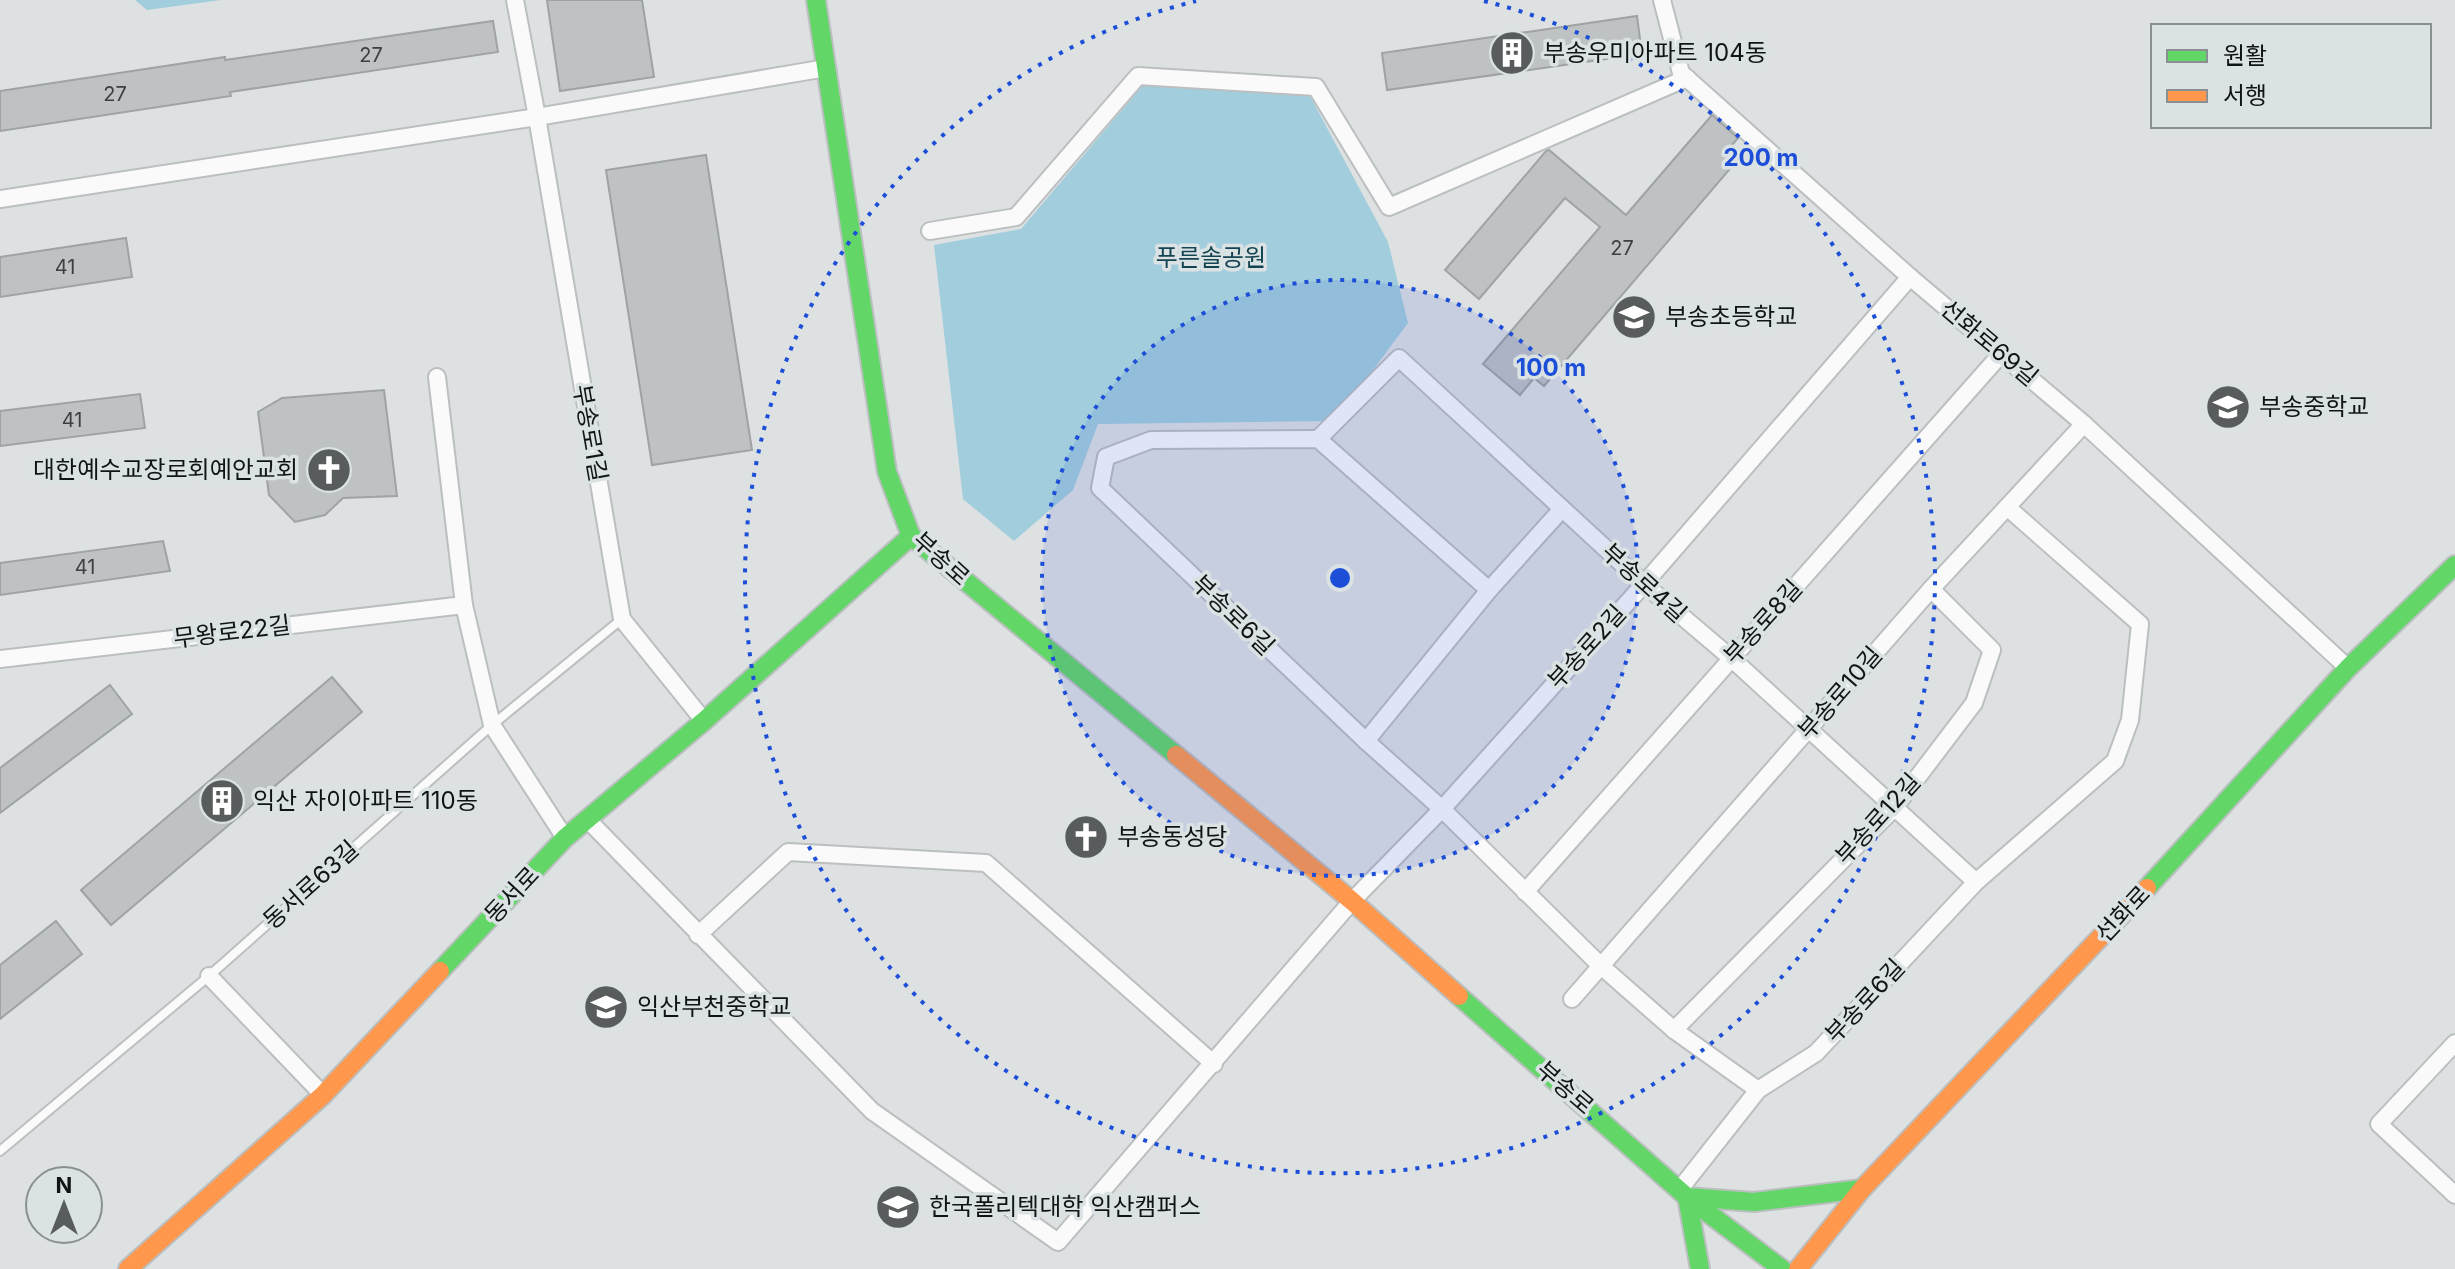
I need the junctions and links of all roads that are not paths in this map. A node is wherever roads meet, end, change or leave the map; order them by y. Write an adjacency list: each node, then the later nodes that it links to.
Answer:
1 (515, 0): 6 (street, 부송로1길)
2 (816, 0): 4 (street, 부송로)
3 (1662, 0): 5 (street, 선화로69길)
4 (826, 68): 6 (street); 16 (street, 부송로)
5 (1687, 78): 8 (street); 9 (street, 선화로69길)
6 (537, 117): 7 (street); 22 (street, 부송로1길)
7 (0, 199)
8 (930, 231)
9 (1910, 277): 10 (street, 선화로69길); 18 (street, 부송로2길)
10 (2002, 353): 12 (street, 선화로69길); 23 (street, 부송로8길)
11 (437, 377): 21 (street)
12 (2084, 424): 14 (street, 부송로10길); 25 (street, 선화로69길)
13 (1318, 439): 15 (street, 부송로4길); 20 (street); 29 (street, 부송로6길)
14 (2007, 507): 19 (street, 부송로10길); 34 (street, 부송로6길)
15 (1562, 509): 18 (street, 부송로4길); 20 (street)
16 (911, 536): 26 (street, 동서로); 36 (street, 부송로)
17 (2455, 565): 25 (street, 선화로)
18 (1644, 584): 23 (street, 부송로4길); 31 (street, 부송로2길)
19 (1931, 589): 28 (street, 부송로10길); 30 (street, 부송로12길)
20 (1489, 590): 29 (street)
21 (464, 605): 24 (street, 무왕로22길); 27 (street)
22 (622, 619): 26 (street, 부송로1길); 27 (lane, 동서로63길)
23 (1731, 658): 28 (street, 부송로4길); 35 (street, 부송로8길)
24 (0, 659)
25 (2348, 668): 47 (street, 선화로)
26 (704, 721): 32 (street, 동서로)
27 (492, 725): 33 (street); 39 (lane, 동서로63길)
28 (1809, 729): 30 (street, 부송로4길); 38 (street, 부송로10길)
29 (1366, 741): 31 (street, 부송로6길)
30 (1895, 807): 34 (street, 부송로4길); 41 (street, 부송로12길)
31 (1442, 809): 35 (street, 부송로6길); 36 (street, 부송로2길)
32 (588, 820): 33 (street, 동서로); 37 (street)
33 (565, 838): 45 (street, 동서로)
34 (1976, 882): 44 (street, 부송로6길)
35 (1525, 892): 38 (street, 부송로6길)
36 (1352, 901): 43 (street); 48 (street, 부송로)
37 (698, 935): 43 (street); 43 (street)
38 (1601, 966): 40 (street, 부송로10길); 41 (street, 부송로6길)
39 (209, 976): 45 (street); 46 (lane, 동서로63길)
40 (1572, 999)
41 (1674, 1030): 44 (street, 부송로6길)
42 (2455, 1043): 49 (street)
43 (1214, 1064)
44 (1758, 1090): 48 (street)
45 (323, 1095): 50 (street, 동서로)
46 (0, 1151)
47 (1862, 1189): 48 (street); 53 (street, 선화로); 54 (street)
48 (1684, 1193): 51 (street); 52 (street, 부송로)
49 (2455, 1195)
50 (128, 1269)
51 (1700, 1269)
52 (1782, 1269)
53 (1798, 1269)
54 (1822, 1269)

